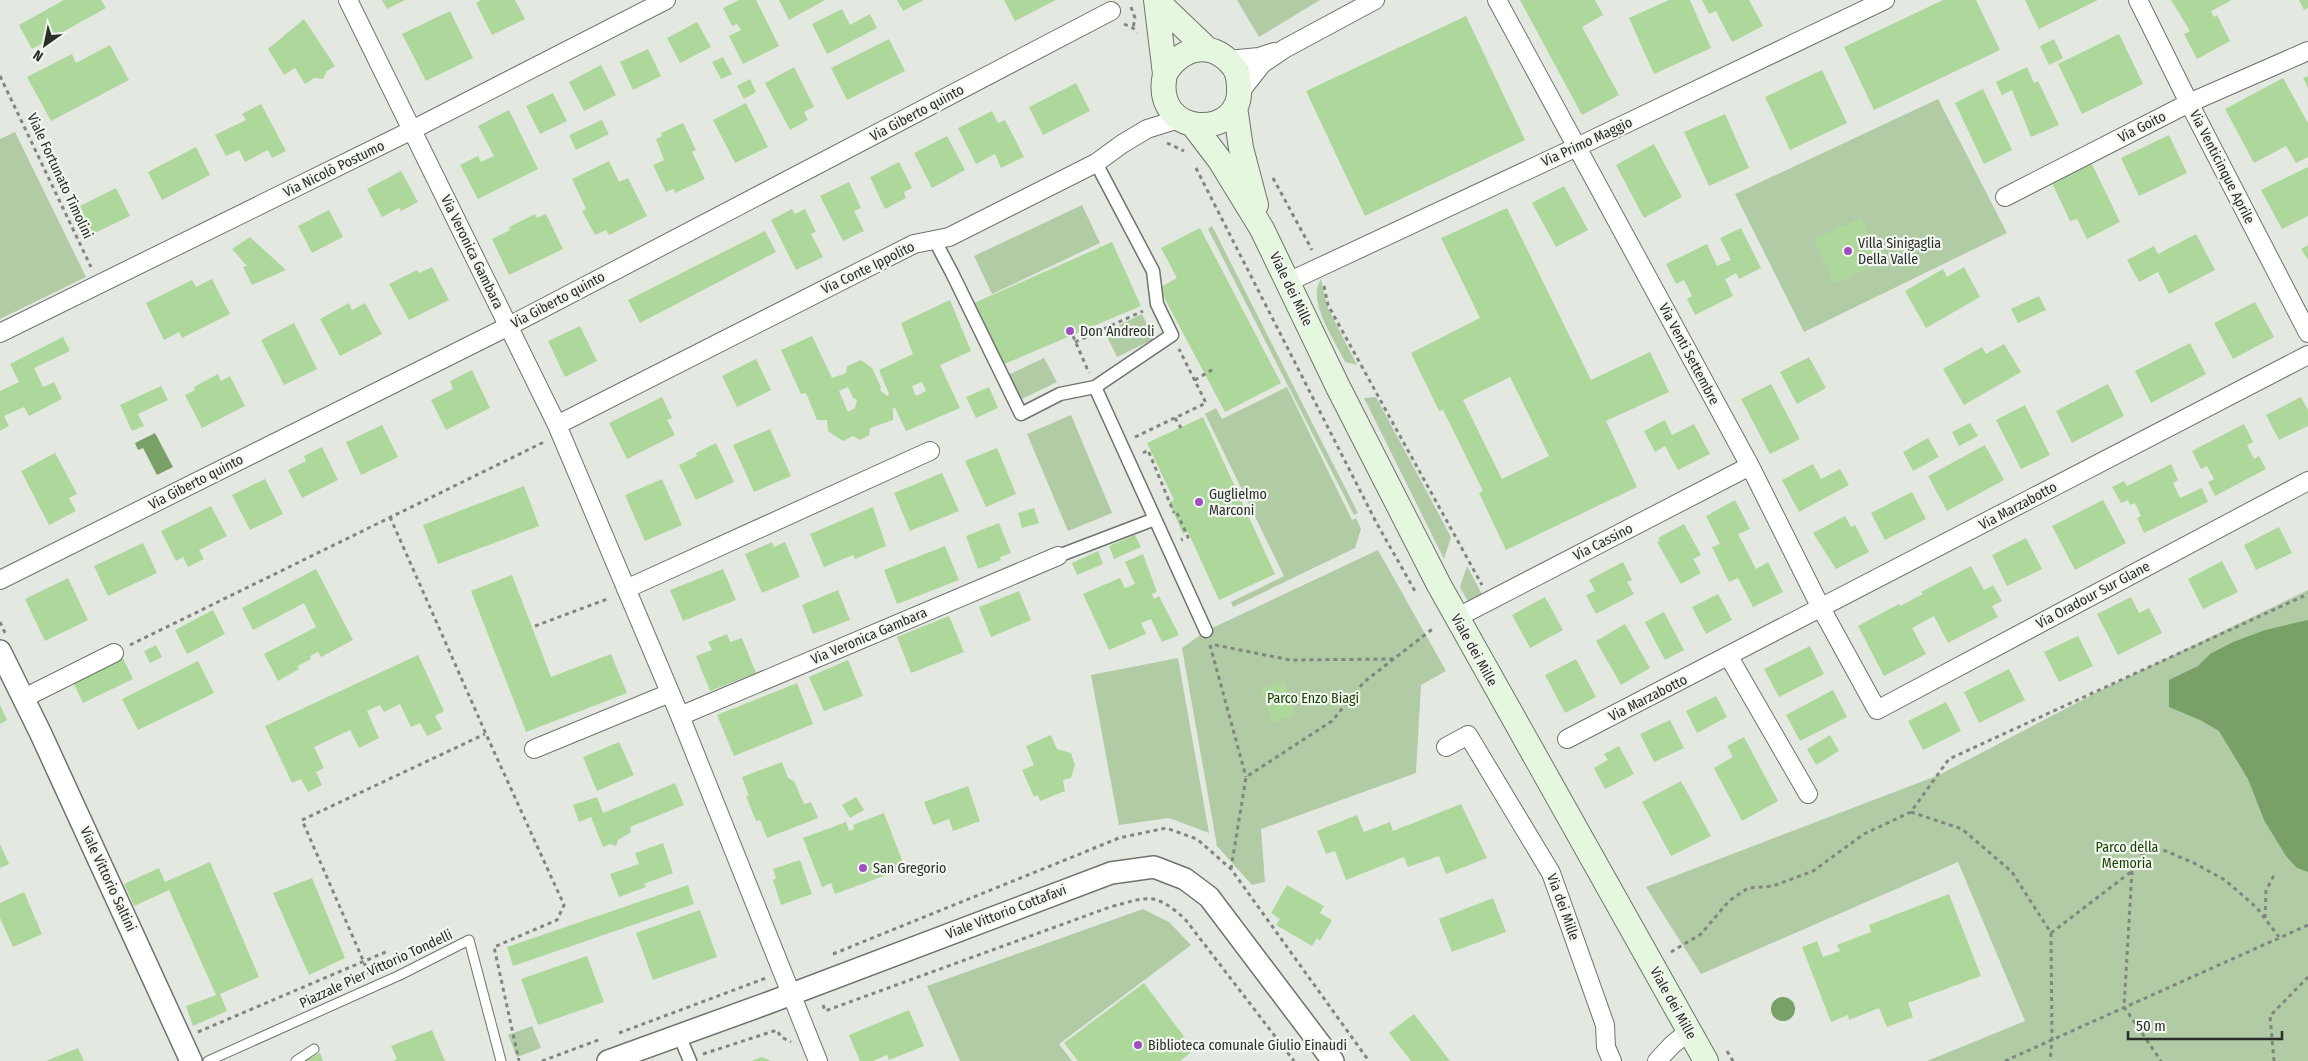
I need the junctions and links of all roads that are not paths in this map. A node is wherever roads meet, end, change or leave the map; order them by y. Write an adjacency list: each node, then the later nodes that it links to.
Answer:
1 (348, 0): 16 (street, Via Veronica Gambara)
2 (666, 0): 16 (street, Via Nicolò Postumo)
3 (1374, 0): 9 (street)
4 (1497, 0): 17 (street, Via Venti Settembre)
5 (1885, 0): 17 (street, Via Primo Maggio)
6 (2138, 0): 14 (street, Via Venticinque Aprile)
7 (1156, 1): 11 (main road, Viale dei Mille); 12 (main road, Viale dei Mille)
8 (1111, 11): 23 (street, Via Giberto quinto)
9 (1284, 49): 11 (street); 13 (street)
10 (2308, 51): 14 (street, Via Goito)
11 (1217, 54): 12 (main road); 13 (main road, Viale dei Mille)
12 (1165, 74): 15 (main road, Viale dei Mille)
13 (1237, 100): 15 (main road); 20 (main road, Viale dei Mille)
14 (2189, 103): 19 (street, Via Goito); 25 (street, Via Venticinque Aprile)
15 (1186, 122): 18 (street, Via Conte Ippolito); 20 (main road, Viale dei Mille)
16 (412, 130): 23 (street, Via Veronica Gambara); 24 (street, Via Nicolò Postumo)
17 (1577, 147): 22 (street, Via Primo Maggio); 30 (street, Via Venti Settembre)
18 (1096, 163): 21 (street, Via Conte Ippolito); 27 (street)
19 (2005, 197)
20 (1262, 229): 22 (main road, Viale dei Mille)
21 (934, 239): 27 (street); 28 (street, Via Conte Ippolito)
22 (1288, 282): 37 (main road, Viale dei Mille)
23 (509, 326): 28 (street, Via Veronica Gambara); 34 (street, Via Giberto quinto)
24 (0, 333)
25 (2308, 333)
26 (2308, 354): 36 (street, Via Marzabotto)
27 (1095, 387): 32 (street)
28 (555, 432): 35 (street, Via Veronica Gambara)
29 (930, 451): 35 (street)
30 (1750, 466): 36 (street, Via Venti Settembre); 37 (street, Via Cassino)
31 (2308, 481): 44 (street, Via Oradour Sur Glane)
32 (1155, 519): 33 (street); 38 (street)
33 (1058, 556): 45 (street, Via Veronica Gambara)
34 (0, 580)
35 (621, 593): 42 (street, Via Veronica Gambara)
36 (1822, 608): 41 (street, Via Marzabotto); 44 (street, Via Venti Settembre)
37 (1446, 622): 51 (main road, Viale dei Mille)
38 (1208, 637)
39 (0, 651): 43 (street, Viale Vittorio Saltini)
40 (114, 654): 43 (street)
41 (1729, 657): 46 (street, Via Marzabotto); 49 (street)
42 (670, 693): 45 (street, Via Veronica Gambara); 48 (street)
43 (24, 698): 55 (street, Viale Vittorio Saltini)
44 (1877, 710)
45 (680, 716): 50 (street, Via Veronica Gambara)
46 (1567, 739)
47 (1446, 747): 62 (street, Via dei Mille)
48 (534, 749)
49 (1808, 794)
50 (791, 994): 52 (street, Viale Vittorio Cottafavi); 60 (street, Via Veronica Gambara); 61 (street, Viale Vittorio Cottafavi)
51 (1689, 1031): 63 (street); 64 (main road, Viale dei Mille)
52 (679, 1036): 54 (street); 59 (street, Viale Vittorio Cottafavi)
53 (314, 1049): 57 (lane)
54 (689, 1060)
55 (191, 1061)
56 (208, 1061): 58 (lane, Piazzale Pier Vittorio Tondelli)
57 (296, 1061)
58 (501, 1061)
59 (608, 1061)
60 (818, 1061)
61 (1333, 1061)
62 (1612, 1061)
63 (1657, 1061)
64 (1706, 1061)

